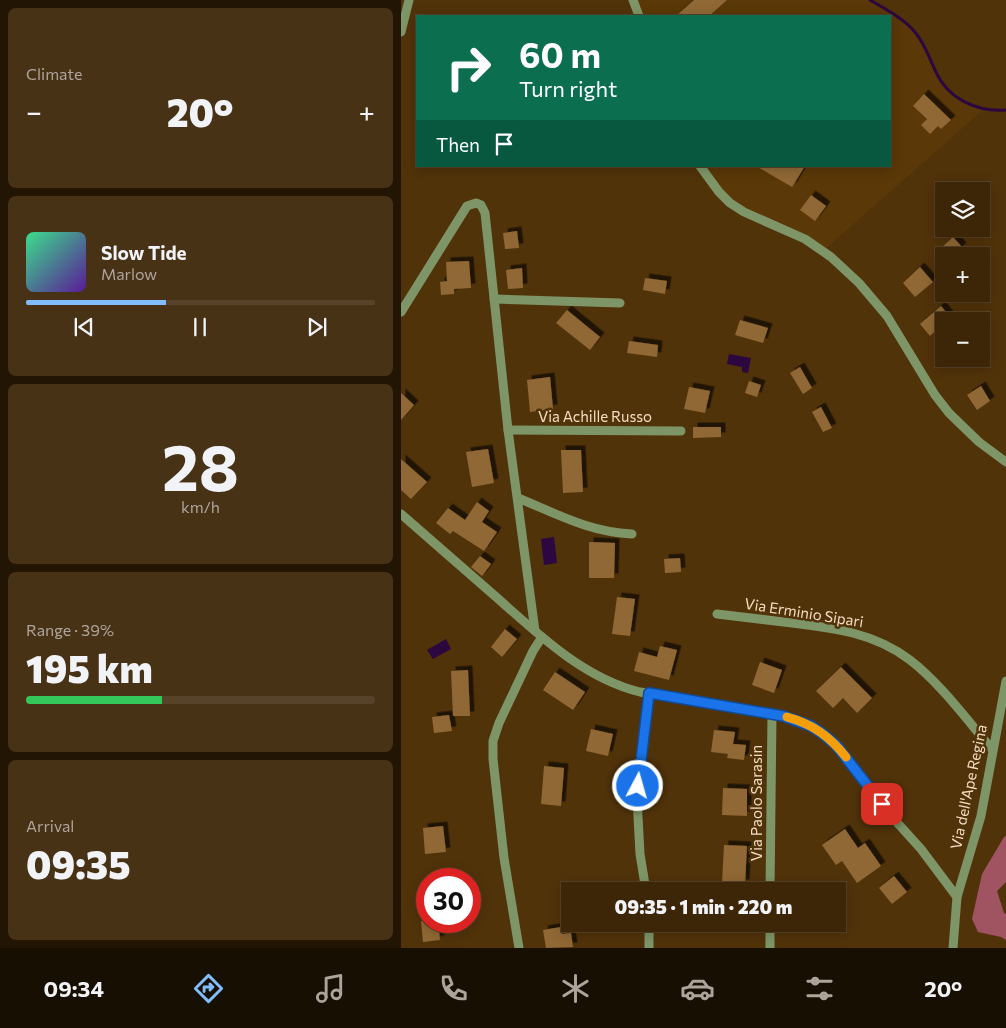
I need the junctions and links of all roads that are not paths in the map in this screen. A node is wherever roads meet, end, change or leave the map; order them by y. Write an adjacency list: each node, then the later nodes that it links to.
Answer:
1 (409, 0): 4 (street)
2 (633, 0): 3 (street)
3 (639, 15)
4 (401, 32)
5 (701, 167): 11 (street)
6 (494, 298): 7 (street); 8 (street); 9 (street)
7 (620, 302)
8 (401, 312)
9 (508, 430): 10 (street, Via Achille Russo); 12 (street)
10 (681, 431)
11 (1006, 462)
12 (518, 498): 14 (street); 16 (street)
13 (401, 514): 16 (street)
14 (633, 534)
15 (717, 614): 20 (street, Via Erminio Sipari)
16 (539, 634): 18 (street); 26 (street)
17 (1006, 682): 20 (street, Via dell'Ape Regina)
18 (649, 693): 19 (street); 21 (street)
19 (772, 714): 22 (street, Via Paolo Sarasin); 23 (street)
20 (992, 749): 23 (street, Via dell'Ape Regina)
21 (645, 882)
22 (771, 882)
23 (957, 897): 29 (street, Via dell'Ape Regina)
24 (649, 932): 27 (street)
25 (770, 932): 28 (street)
26 (519, 948)
27 (649, 948)
28 (770, 948)
29 (953, 948)

